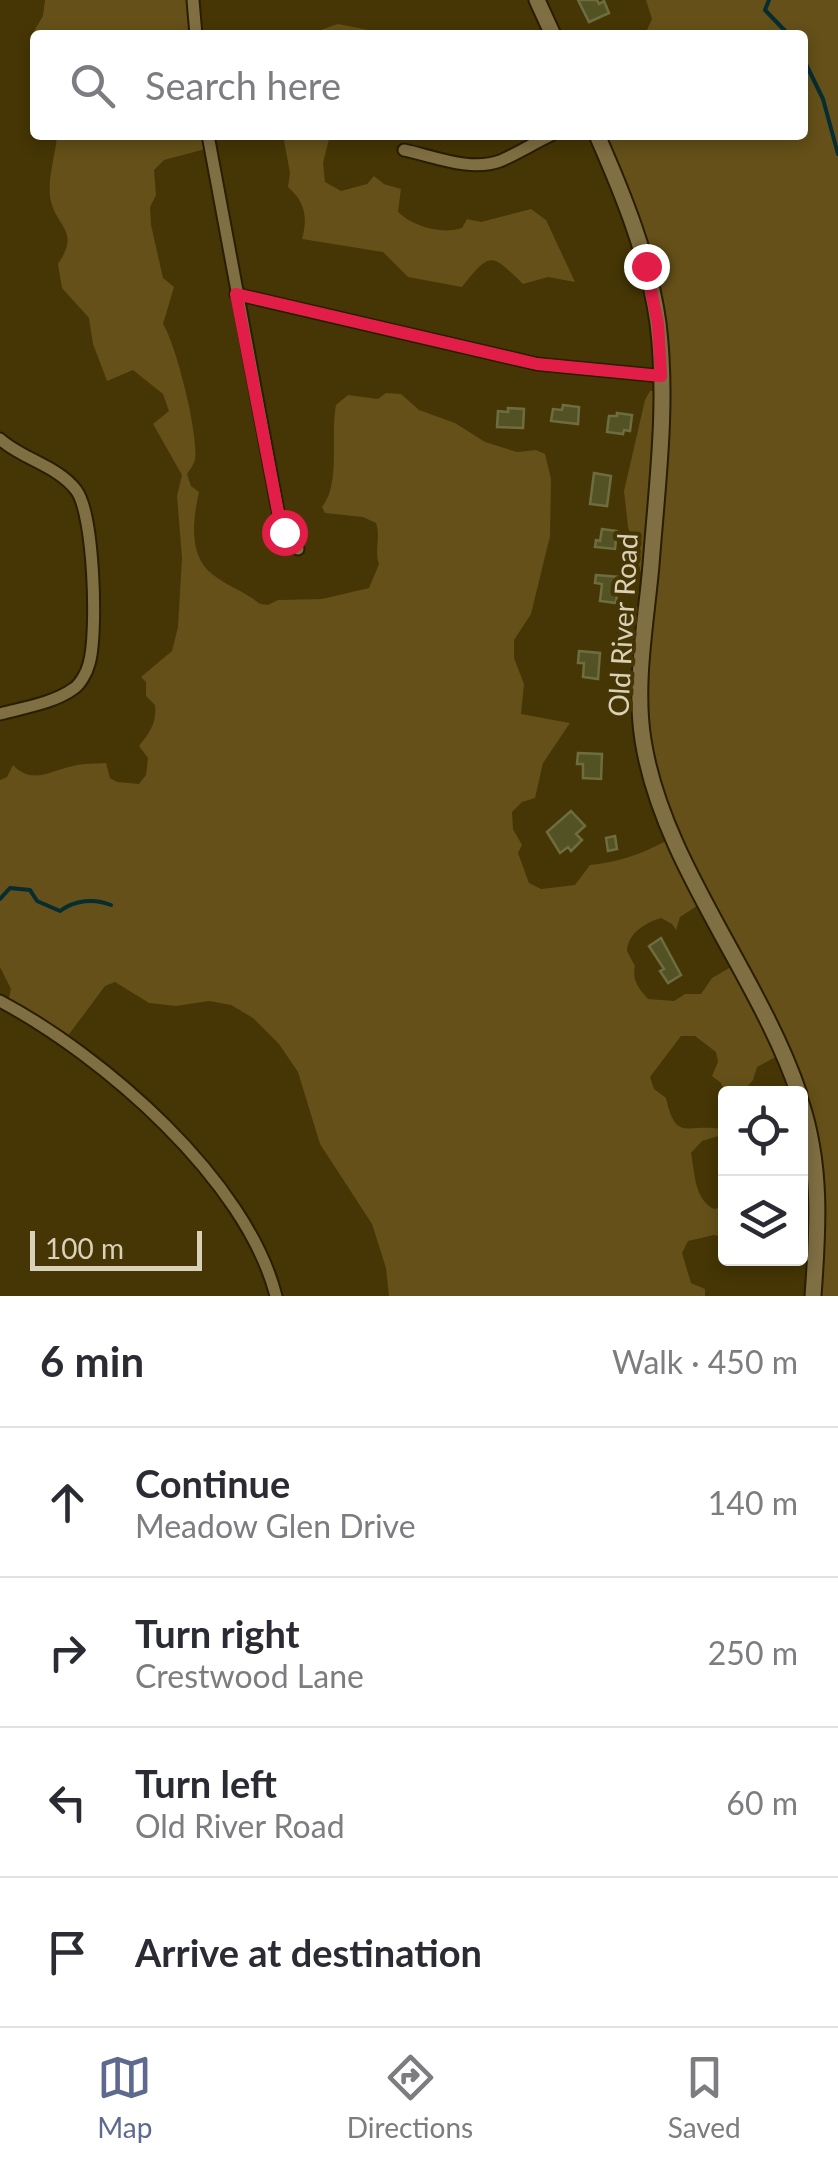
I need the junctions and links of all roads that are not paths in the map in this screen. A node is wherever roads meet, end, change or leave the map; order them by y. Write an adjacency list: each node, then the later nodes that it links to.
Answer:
1 (193, 0): 3 (street)
2 (538, 0): 4 (main road)
3 (196, 30)
4 (551, 30)
5 (209, 140): 9 (street)
6 (541, 140): 8 (street)
7 (599, 140): 10 (main road, Old River Road)
8 (404, 150)
9 (236, 294): 10 (street); 12 (street)
10 (661, 376): 15 (main road, Old River Road)
11 (0, 439): 13 (street)
12 (298, 549)
13 (0, 714)
14 (0, 1001): 17 (street)
15 (796, 1086)
16 (808, 1133): 18 (main road, Old River Road)
17 (276, 1296)
18 (813, 1296)

